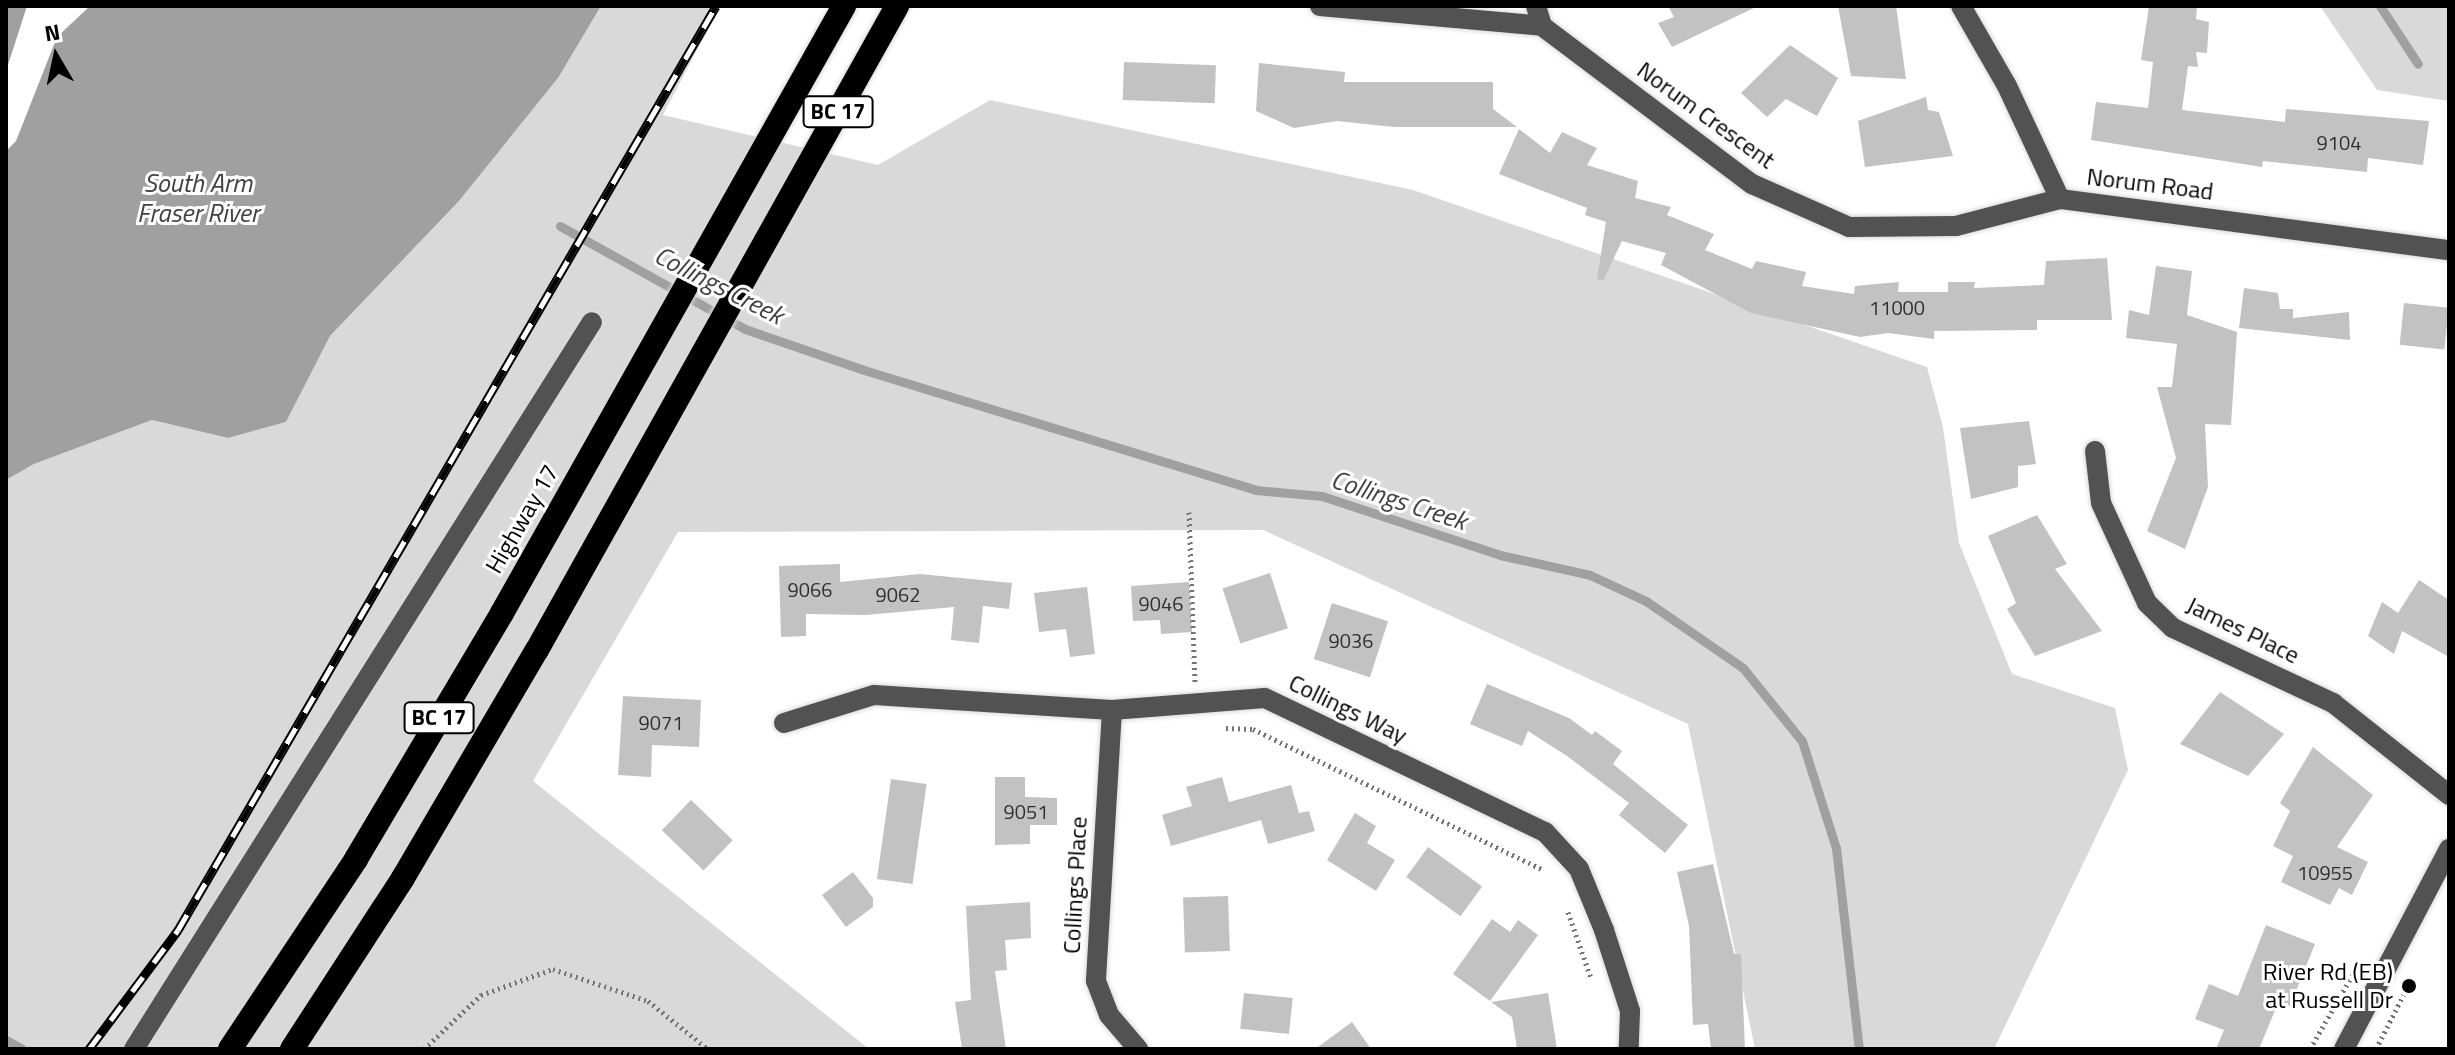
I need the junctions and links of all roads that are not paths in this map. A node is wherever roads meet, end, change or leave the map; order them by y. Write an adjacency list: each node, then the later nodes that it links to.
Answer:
1 (844, 6): 16 (highway, Highway 17 / BC 17)
2 (897, 6): 17 (highway, BC 17)
3 (1320, 6): 6 (street)
4 (1536, 6): 6 (street)
5 (1961, 6): 7 (street, Norum Road)
6 (1542, 26): 7 (street, Norum Crescent)
7 (2060, 199): 8 (street, Norum Road)
8 (2449, 250)
9 (592, 322): 15 (street)
10 (2095, 451): 13 (street, James Place)
11 (1112, 710): 12 (street, Collings Way); 18 (street, Collings Place); 19 (street, Collings Way)
12 (784, 723)
13 (2449, 795)
14 (2449, 849): 20 (street)
15 (134, 1049)
16 (230, 1049)
17 (292, 1049)
18 (1138, 1049)
19 (1629, 1049)
20 (2344, 1049)

